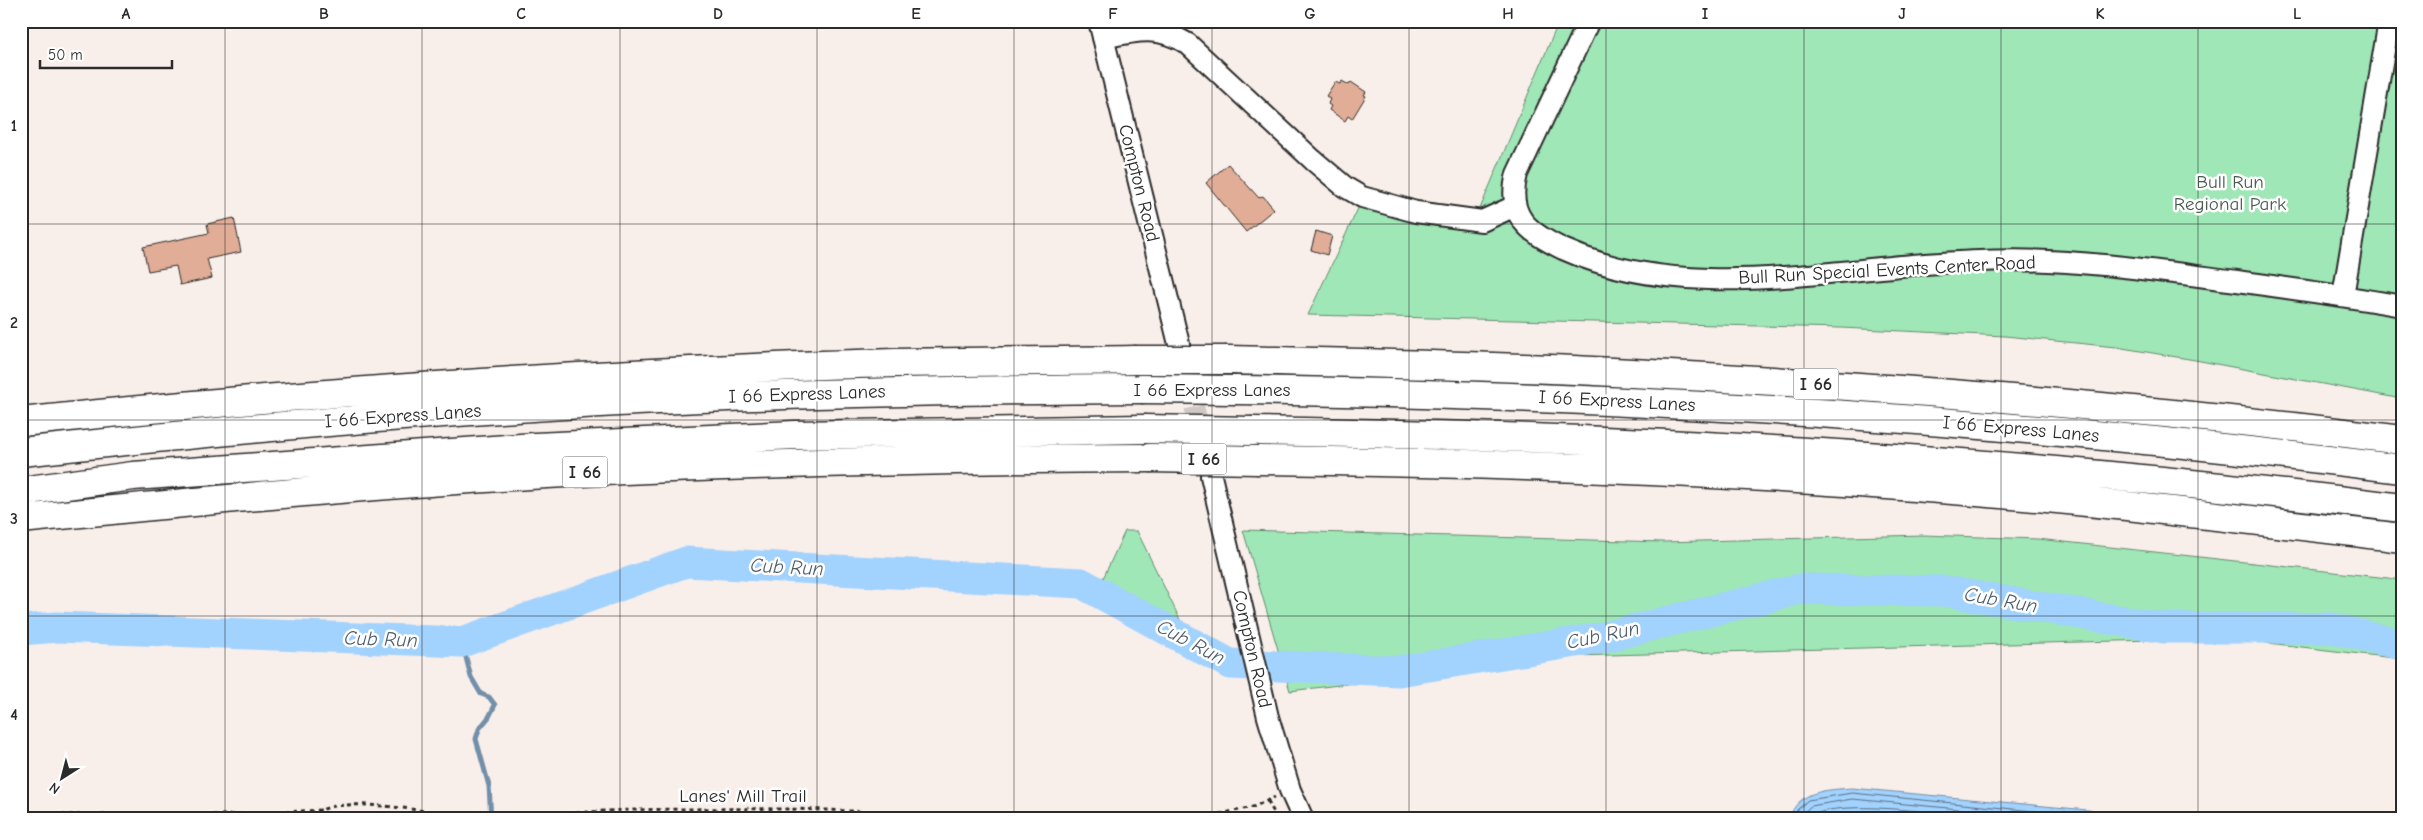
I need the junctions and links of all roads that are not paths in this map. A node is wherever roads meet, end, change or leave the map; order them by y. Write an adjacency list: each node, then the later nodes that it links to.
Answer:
1 (1590, 21): 4 (street)
2 (2390, 21): 5 (street)
3 (1101, 29): 4 (street); 7 (street, Compton Road)
4 (1515, 206): 5 (street, Bull Run Special Events Center Road)
5 (2343, 296): 6 (street, Bull Run Special Events Center Road)
6 (2402, 306)
7 (1179, 344)
8 (21, 422): 9 (highway, I 66, bridge)
9 (2402, 440)
10 (21, 452): 11 (highway, I 66 Express Lanes, bridge)
11 (2402, 469)
12 (1211, 476): 17 (street, Compton Road)
13 (21, 491): 14 (highway, I 66 Express Lanes, bridge)
14 (2402, 508)
15 (21, 519): 16 (highway, I 66, bridge)
16 (2402, 538)
17 (1303, 819)

